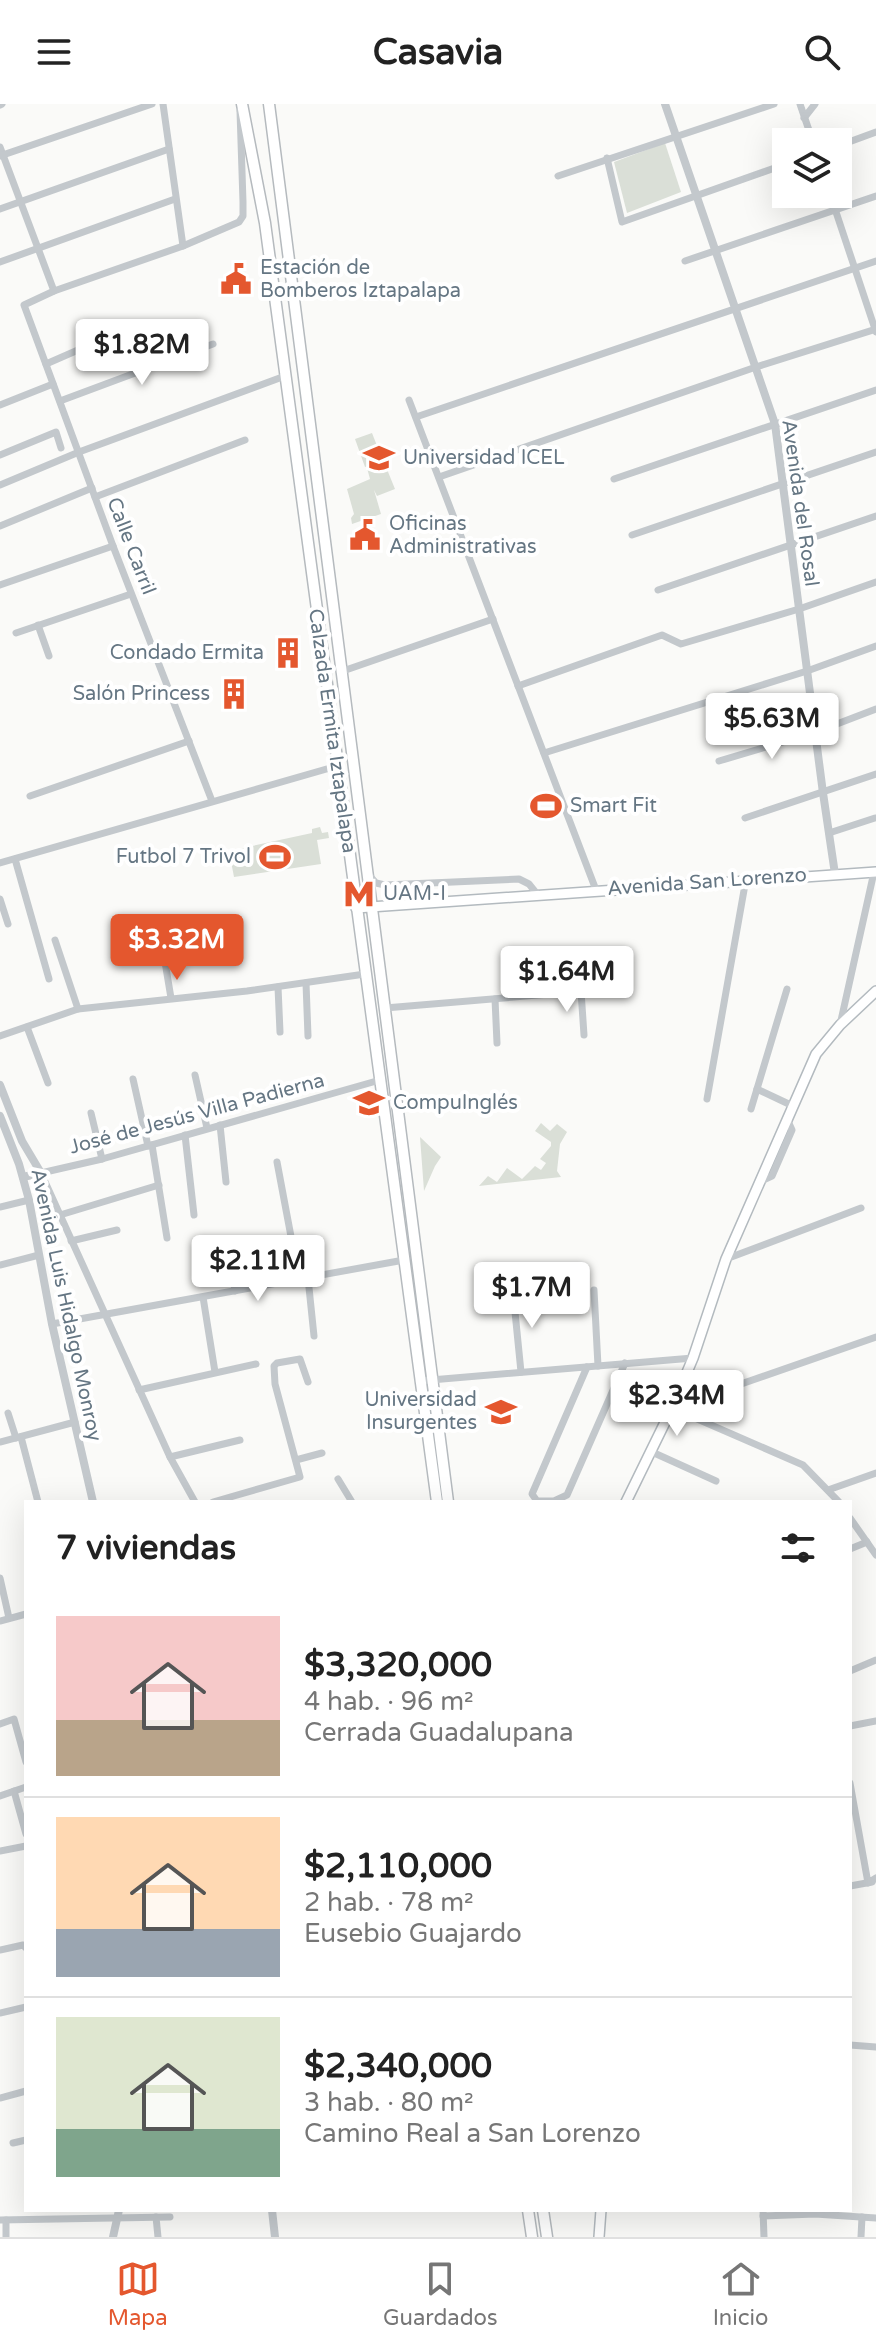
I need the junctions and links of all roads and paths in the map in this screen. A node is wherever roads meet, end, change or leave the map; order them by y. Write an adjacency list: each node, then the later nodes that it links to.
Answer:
1 (152, 104): 15 (street)
2 (163, 104): 14 (street)
3 (241, 104): 26 (street); 30 (main road, Calzada Ermita Iztapalapa)
4 (269, 104): 29 (main road, Calzada Ermita Iztapalapa)
5 (665, 104): 12 (street, Avenida del Rosal)
6 (774, 104): 12 (street)
7 (800, 104): 9 (street)
8 (815, 104): 9 (street)
9 (804, 118): 10 (street)
10 (808, 128)
11 (876, 132): 13 (street)
12 (676, 137): 16 (street); 19 (street, Avenida del Rosal)
13 (852, 141)
14 (169, 149): 21 (street); 22 (street)
15 (1, 153): 22 (street)
16 (607, 158): 18 (street); 19 (street)
17 (772, 169): 19 (street)
18 (558, 176)
19 (696, 194): 28 (street, Avenida del Rosal)
20 (876, 196): 25 (street)
21 (175, 199): 26 (street); 27 (street)
22 (20, 202): 24 (street); 27 (street)
23 (835, 208): 25 (street)
24 (0, 209)
25 (836, 211): 28 (street); 34 (street)
26 (183, 246): 35 (street)
27 (38, 247): 33 (street); 35 (street)
28 (716, 251): 31 (street); 36 (street, Avenida del Rosal)
29 (289, 258): 30 (main road); 76 (main road, Calzada Ermita Iztapalapa)
30 (270, 260): 42 (main road, Calzada Ermita Iztapalapa)
31 (685, 261)
32 (876, 261): 34 (street)
33 (0, 262)
34 (856, 268): 36 (street); 37 (street)
35 (54, 291): 40 (street, Calle Carril)
36 (736, 309): 41 (street, Avenida del Rosal); 48 (street)
37 (876, 330): 41 (street)
38 (94, 343): 40 (street)
39 (213, 344): 46 (street)
40 (46, 364): 43 (street, Calle Carril)
41 (756, 367): 49 (street, Avenida del Rosal); 55 (street)
42 (285, 376): 52 (street); 83 (main road, Calzada Ermita Iztapalapa)
43 (53, 384): 46 (street, Calle Carril); 47 (street)
44 (876, 390): 49 (street)
45 (409, 400): 48 (street)
46 (60, 401): 52 (street, Calle Carril)
47 (0, 405)
48 (416, 417): 55 (street)
49 (775, 424): 56 (street); 57 (street, Avenida del Rosal)
50 (245, 440): 59 (street)
51 (61, 448): 54 (street)
52 (79, 452): 58 (street); 59 (street, Calle Carril)
53 (876, 452): 57 (street)
54 (0, 455)
55 (439, 477): 70 (street)
56 (614, 479)
57 (784, 484): 62 (street); 64 (street, Avenida del Rosal)
58 (0, 485)
59 (93, 492): 61 (street); 63 (street, Calle Carril)
60 (876, 516): 64 (street)
61 (0, 526)
62 (632, 535)
63 (113, 546): 66 (street); 68 (street, Calle Carril)
64 (792, 546): 67 (street); 69 (street, Avenida del Rosal)
65 (876, 582): 69 (street)
66 (0, 585)
67 (658, 590)
68 (131, 594): 71 (street); 80 (street, Calle Carril)
69 (799, 609): 75 (street, Avenida del Rosal); 77 (street)
70 (493, 619): 76 (street); 77 (street)
71 (38, 625): 72 (street); 74 (street)
72 (16, 633)
73 (876, 646): 75 (street)
74 (49, 656)
75 (807, 671): 79 (street, Avenida del Rosal); 81 (street)
76 (340, 672): 94 (main road, Calzada Ermita Iztapalapa)
77 (518, 686): 81 (street)
78 (876, 709): 79 (street)
79 (816, 732): 82 (street); 85 (street, Avenida del Rosal)
80 (189, 741): 86 (street); 87 (street, Calle Carril)
81 (544, 753): 97 (street)
82 (719, 761)
83 (337, 766): 87 (street); 101 (main road, Calzada Ermita Iztapalapa)
84 (876, 774): 85 (street)
85 (823, 793): 88 (street); 90 (street, Avenida del Rosal)
86 (30, 796)
87 (212, 801): 91 (street)
88 (745, 818)
89 (875, 818): 90 (street)
90 (829, 833): 95 (street, Avenida del Rosal)
91 (15, 859): 92 (street); 108 (street)
92 (0, 863)
93 (875, 872): 95 (main road, Avenida San Lorenzo); 119 (street)
94 (367, 874): 98 (street, Avenida San Lorenzo); 100 (main road, Calzada Ermita Iztapalapa)
95 (835, 874): 96 (main road, Avenida San Lorenzo)
96 (746, 879): 97 (main road, Avenida San Lorenzo); 132 (street)
97 (596, 890): 98 (main road, Avenida San Lorenzo)
98 (537, 894): 100 (main road, Avenida San Lorenzo)
99 (0, 899): 102 (street)
100 (372, 906): 101 (main road, Avenida San Lorenzo); 117 (main road, Calzada Ermita Iztapalapa)
101 (356, 908): 107 (main road, Calzada Ermita Iztapalapa)
102 (8, 924)
103 (220, 935): 106 (street)
104 (117, 938): 106 (street)
105 (55, 940): 118 (street)
106 (162, 942): 115 (street)
107 (365, 974): 109 (street); 128 (main road, Calzada Ermita Iztapalapa)
108 (49, 979)
109 (306, 983): 110 (street); 124 (street)
110 (278, 987): 115 (street); 121 (street)
111 (609, 989): 113 (street)
112 (787, 989): 131 (street)
113 (581, 991): 116 (street); 122 (street)
114 (876, 991): 119 (main road)
115 (171, 998): 118 (street)
116 (495, 999): 117 (street); 125 (street)
117 (385, 1008): 178 (main road, Calzada Ermita Iztapalapa)
118 (78, 1009): 120 (street)
119 (840, 1025): 133 (main road)
120 (27, 1027): 123 (street); 129 (street)
121 (280, 1032)
122 (584, 1035)
123 (0, 1036)
124 (308, 1036)
125 (497, 1043)
126 (195, 1075): 138 (street)
127 (133, 1079): 142 (street)
128 (380, 1080): 137 (street, José de Jesús Villa Padierna); 160 (main road, Calzada Ermita Iztapalapa)
129 (48, 1083)
130 (0, 1085): 145 (street, Avenida Luis Hidalgo Monroy)
131 (757, 1089): 133 (street); 134 (street)
132 (707, 1099)
133 (793, 1106): 159 (main road)
134 (751, 1109)
135 (91, 1113): 143 (street)
136 (0, 1116): 140 (street, Avenida Luis Hidalgo Monroy)
137 (220, 1125): 138 (street, José de Jesús Villa Padierna); 147 (street)
138 (207, 1128): 139 (street, José de Jesús Villa Padierna)
139 (185, 1135): 142 (street, José de Jesús Villa Padierna); 153 (street)
140 (11, 1144): 141 (street); 146 (street, Avenida Luis Hidalgo Monroy)
141 (0, 1146)
142 (150, 1146): 143 (street, José de Jesús Villa Padierna); 148 (street)
143 (102, 1159): 145 (street, José de Jesús Villa Padierna)
144 (277, 1162): 162 (street)
145 (41, 1173): 146 (street, José de Jesús Villa Padierna); 152 (street)
146 (23, 1177): 149 (street, Avenida Luis Hidalgo Monroy)
147 (226, 1182)
148 (159, 1185): 152 (street); 155 (street)
149 (29, 1200): 150 (street); 158 (street, Avenida Luis Hidalgo Monroy)
150 (0, 1207)
151 (861, 1208): 159 (street)
152 (60, 1215): 156 (street)
153 (194, 1215)
154 (117, 1230): 156 (street)
155 (167, 1238)
156 (71, 1241): 167 (street)
157 (228, 1244): 164 (street)
158 (39, 1255): 161 (street); 168 (street, Avenida Luis Hidalgo Monroy)
159 (726, 1259): 171 (main road)
160 (404, 1260): 162 (street); 179 (main road, Calzada Ermita Iztapalapa)
161 (0, 1265)
162 (304, 1279): 164 (street); 169 (street)
163 (594, 1290): 174 (street)
164 (235, 1291): 166 (street)
165 (513, 1292): 177 (street)
166 (203, 1297): 167 (street); 176 (street)
167 (106, 1314): 168 (street); 181 (street)
168 (52, 1324): 185 (street, Avenida Luis Hidalgo Monroy)
169 (314, 1336)
170 (876, 1337): 182 (street)
171 (693, 1358): 172 (street); 182 (main road)
172 (625, 1363): 174 (street); 206 (street)
173 (256, 1364): 176 (street)
174 (598, 1366): 175 (street)
175 (587, 1367): 177 (street); 205 (street)
176 (215, 1372): 181 (street)
177 (521, 1372): 178 (street)
178 (432, 1379): 179 (street); 204 (main road, Calzada Ermita Iztapalapa)
179 (419, 1381): 203 (main road, Calzada Ermita Iztapalapa)
180 (308, 1382): 193 (street)
181 (139, 1390): 192 (street)
182 (672, 1408): 190 (main road); 197 (street)
183 (8, 1413): 187 (street)
184 (34, 1421): 186 (street)
185 (75, 1422): 186 (street); 199 (street, Avenida Luis Hidalgo Monroy)
186 (38, 1432): 187 (street)
187 (18, 1437): 189 (street); 198 (street)
188 (240, 1440): 192 (street)
189 (0, 1442)
190 (652, 1452): 196 (street); 207 (main road)
191 (322, 1453): 193 (street)
192 (170, 1457): 200 (street)
193 (296, 1460): 201 (street)
194 (876, 1473): 197 (street)
195 (338, 1479): 202 (street)
196 (716, 1481)
197 (828, 1490): 208 (street)
198 (37, 1500)
199 (93, 1500)
200 (194, 1500)
201 (220, 1500)
202 (351, 1500)
203 (437, 1500)
204 (448, 1500)
205 (536, 1500)
206 (556, 1500)
207 (627, 1500)
208 (836, 1500)
209 (852, 1521): 210 (street)
210 (867, 1542): 211 (street); 212 (street)
211 (852, 1548)
212 (876, 1555)
213 (0, 1578): 215 (street)
214 (24, 1614): 215 (street)
215 (9, 1618): 216 (street)
216 (0, 1621)
217 (876, 1660): 218 (street)
218 (852, 1670)
219 (876, 1721): 221 (street)
220 (0, 1724): 222 (street)
221 (852, 1726)
222 (24, 1755)
223 (24, 1788): 224 (street)
224 (14, 1791): 226 (street); 227 (street)
225 (852, 1792): 230 (street)
226 (0, 1796)
227 (24, 1827)
228 (24, 1846): 229 (street)
229 (0, 1851)
230 (873, 1881): 231 (street)
231 (852, 1886)
232 (24, 1946): 233 (street)
233 (0, 1950)
234 (24, 2007): 235 (street)
235 (0, 2013)
236 (852, 2045): 237 (street)
237 (876, 2047)
238 (24, 2092): 239 (street)
239 (0, 2098)
240 (24, 2140): 241 (street)
241 (13, 2143)
242 (272, 2212): 257 (street)
243 (528, 2212): 258 (main road)
244 (543, 2212): 259 (main road)
245 (601, 2212): 260 (main road)
246 (815, 2212): 247 (street); 251 (street)
247 (763, 2213): 261 (street)
248 (118, 2214): 249 (street); 253 (street); 255 (street)
249 (156, 2217): 250 (street); 256 (street)
250 (170, 2217)
251 (862, 2217): 252 (street); 262 (street)
252 (876, 2218)
253 (3, 2220): 254 (street)
254 (6, 2237)
255 (113, 2237)
256 (158, 2237)
257 (275, 2237)
258 (532, 2237)
259 (547, 2237)
260 (599, 2237)
261 (764, 2237)
262 (861, 2237)

